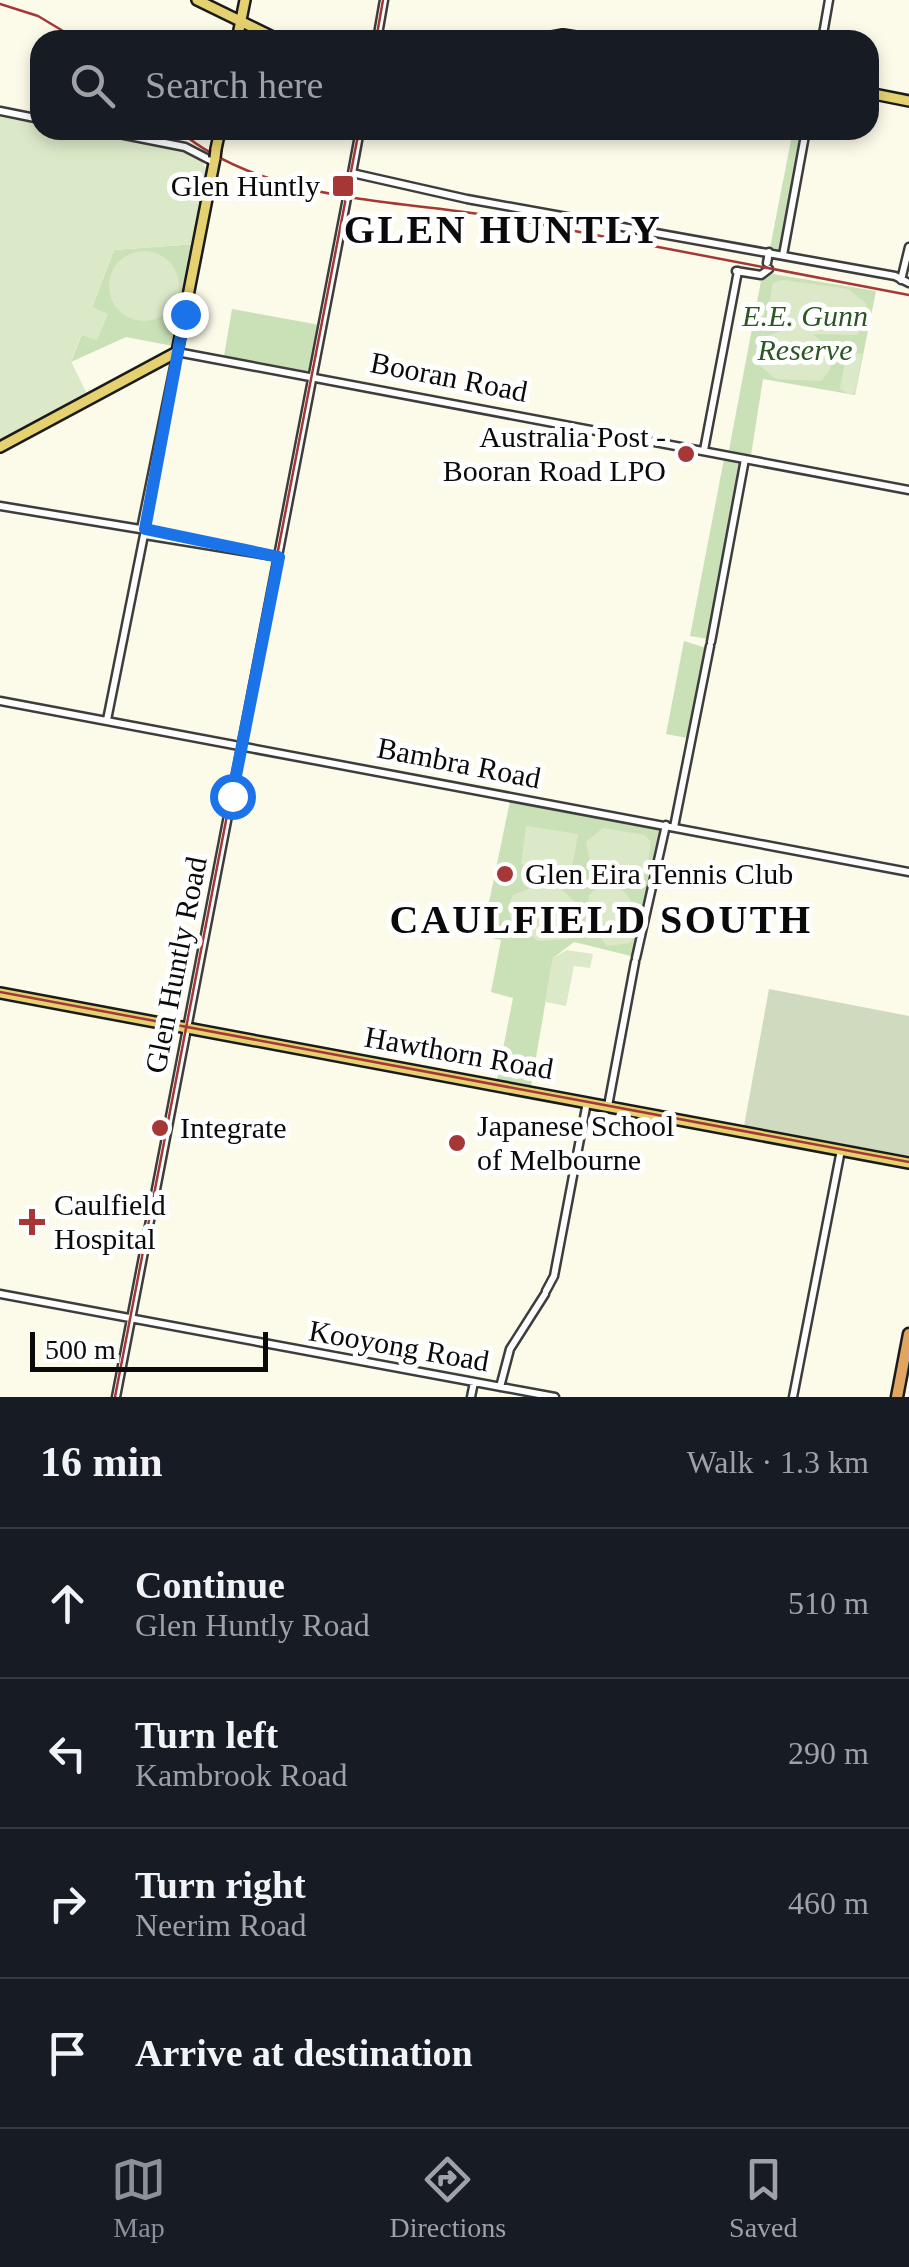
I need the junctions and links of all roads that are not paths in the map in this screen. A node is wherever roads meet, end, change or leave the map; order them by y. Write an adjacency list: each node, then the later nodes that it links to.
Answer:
1 (197, 0): 5 (main road)
2 (245, 0): 5 (main road)
3 (384, 0): 8 (street)
4 (830, 0): 9 (street)
5 (241, 21): 6 (main road); 7 (main road)
6 (239, 30)
7 (259, 30)
8 (378, 30)
9 (824, 30)
10 (879, 95): 11 (main road)
11 (909, 101)
12 (0, 111): 13 (street)
13 (30, 117)
14 (149, 140): 18 (street)
15 (218, 140): 18 (main road)
16 (358, 140): 19 (street, Glen Huntly Road)
17 (804, 140): 21 (street)
18 (215, 156): 23 (main road)
19 (352, 173): 21 (street); 24 (street, Glen Huntly Road, bridge)
20 (909, 247): 22 (street)
21 (776, 254): 22 (street); 26 (street)
22 (905, 282)
23 (177, 352): 24 (street, Booran Road); 25 (main road); 30 (street)
24 (313, 377): 26 (street, Booran Road); 31 (street, Glen Huntly Road)
25 (0, 447)
26 (704, 450): 27 (street, Booran Road)
27 (744, 459): 28 (street, Booran Road); 35 (street)
28 (909, 490)
29 (0, 506): 30 (street)
30 (142, 532): 31 (street); 33 (street)
31 (279, 557): 34 (street, Glen Huntly Road)
32 (0, 701): 33 (street, Bambra Road)
33 (106, 720): 34 (street, Bambra Road)
34 (242, 745): 35 (street, Bambra Road); 38 (street, Glen Huntly Road)
35 (670, 826): 36 (street, Bambra Road); 40 (street)
36 (909, 872)
37 (0, 993): 38 (main road, Hawthorn Road)
38 (186, 1028): 39 (main road, Hawthorn Road); 44 (street, Glen Huntly Road)
39 (587, 1102): 40 (main road, Hawthorn Road); 48 (street)
40 (608, 1106): 41 (main road, Hawthorn Road)
41 (839, 1149): 42 (main road, Hawthorn Road); 52 (street)
42 (909, 1163)
43 (0, 1294): 44 (street, Kooyong Road)
44 (130, 1319): 47 (street, Kooyong Road); 50 (street, Glen Huntly Road)
45 (909, 1334): 46 (highway)
46 (906, 1371): 53 (highway)
47 (473, 1382): 48 (street, Kooyong Road); 49 (street)
48 (500, 1387): 51 (street, Kooyong Road)
49 (471, 1396)
50 (116, 1397)
51 (554, 1397)
52 (793, 1397)
53 (900, 1397)

